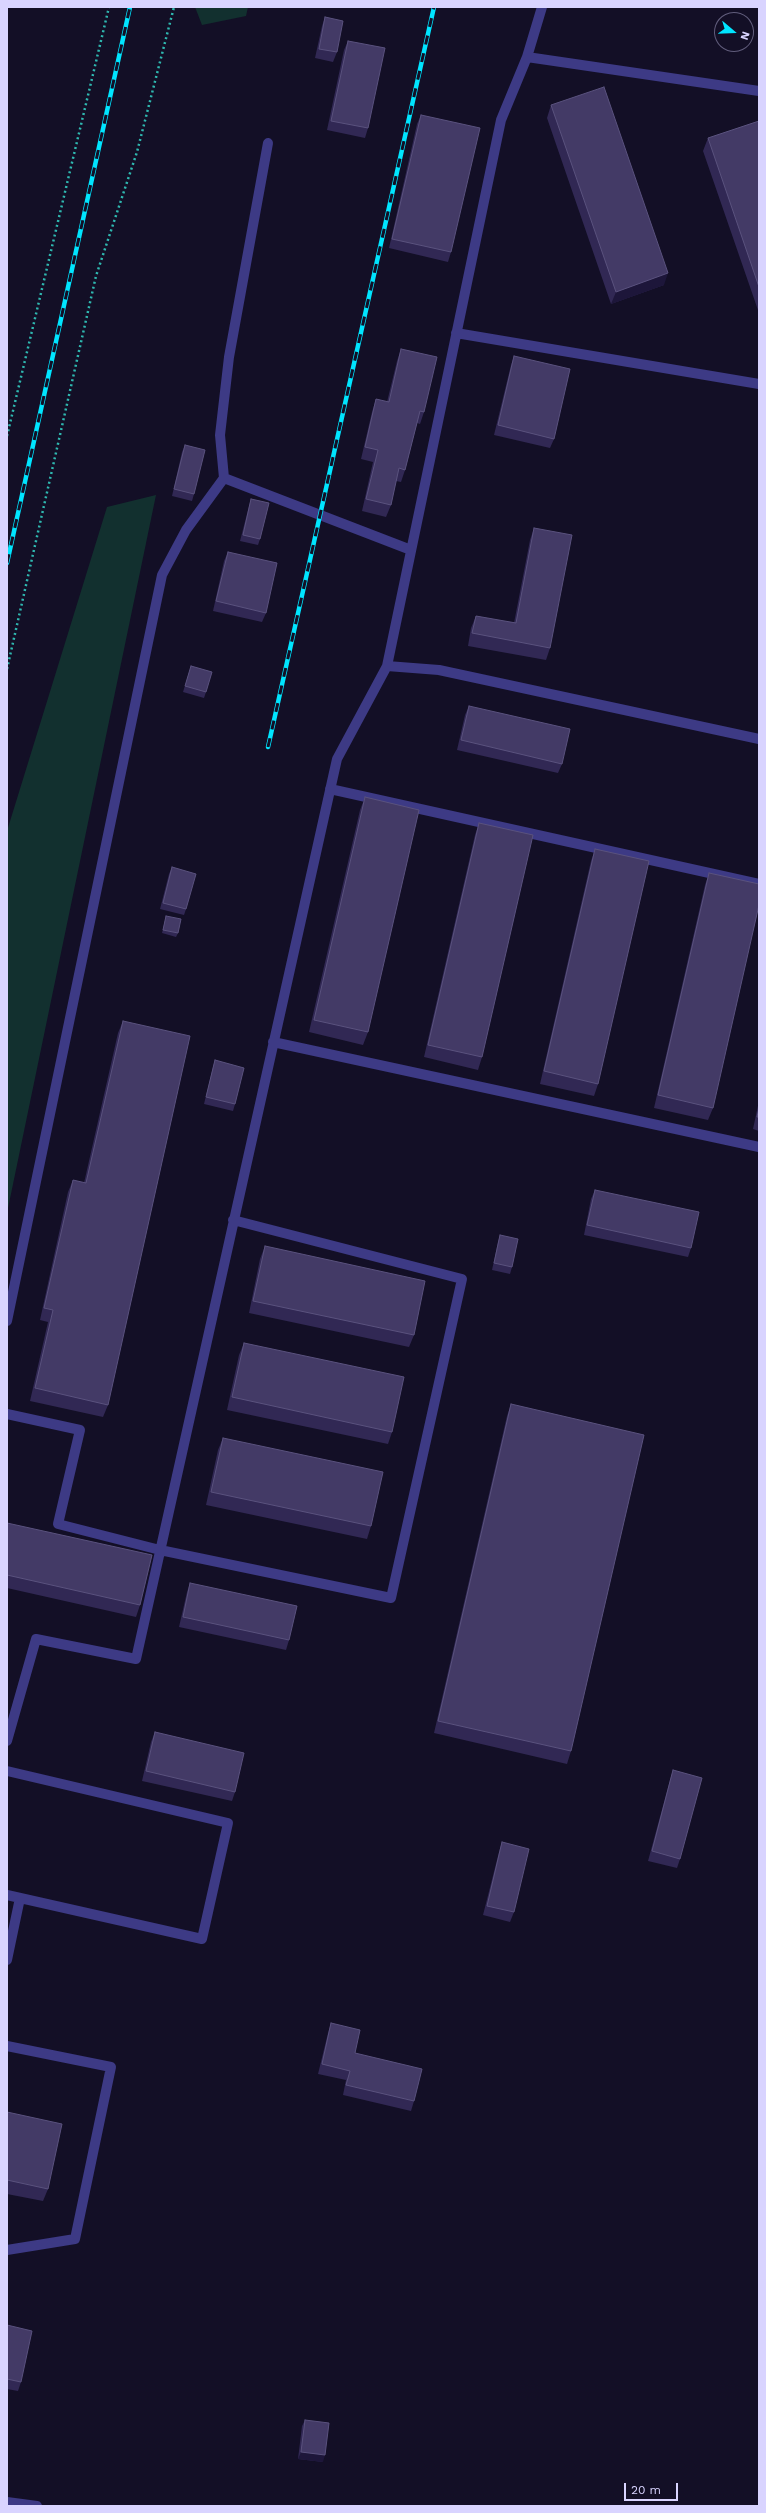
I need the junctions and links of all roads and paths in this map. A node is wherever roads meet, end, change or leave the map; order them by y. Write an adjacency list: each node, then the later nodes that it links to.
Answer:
1 (109, 7): 9 (path)
2 (174, 7): 13 (path)
3 (542, 7): 4 (lane)
4 (527, 57): 5 (lane); 7 (lane)
5 (759, 91)
6 (268, 143): 10 (lane)
7 (456, 333): 8 (lane); 11 (lane)
8 (759, 384)
9 (7, 436)
10 (224, 478): 11 (lane); 20 (lane)
11 (411, 550): 12 (lane)
12 (387, 666): 14 (lane); 15 (lane)
13 (7, 669)
14 (759, 739)
15 (330, 789): 16 (lane); 17 (lane)
16 (759, 884)
17 (273, 1042): 18 (lane); 19 (lane)
18 (759, 1146)
19 (233, 1220): 22 (lane); 22 (lane)
20 (7, 1321)
21 (7, 1414): 22 (lane)
22 (160, 1550): 23 (lane)
23 (7, 1741)
24 (7, 1771): 26 (lane)
25 (7, 1895): 26 (lane)
26 (20, 1898): 27 (lane)
27 (7, 1960)
28 (7, 2046): 29 (lane)
29 (7, 2250)
30 (7, 2502): 31 (lane)
31 (37, 2506)

